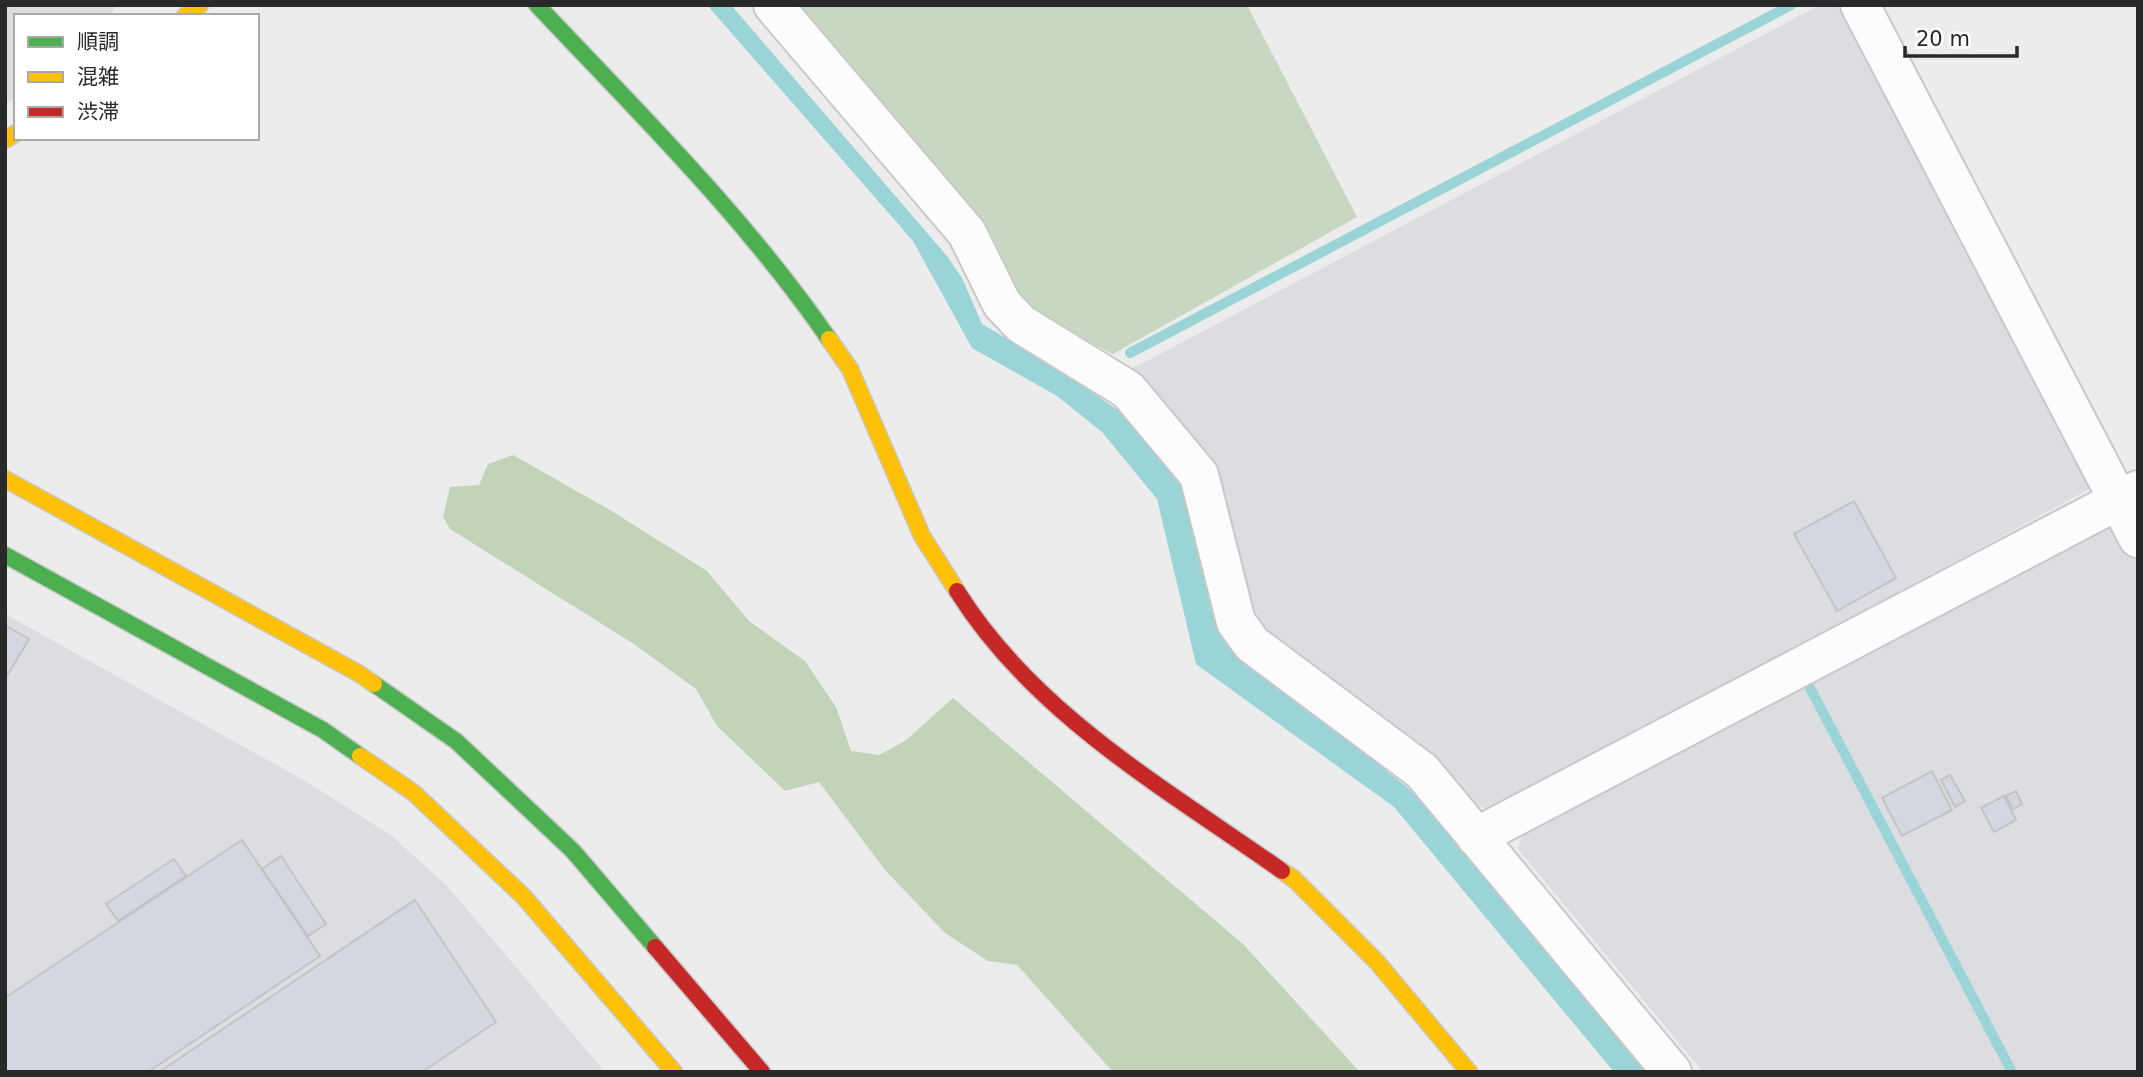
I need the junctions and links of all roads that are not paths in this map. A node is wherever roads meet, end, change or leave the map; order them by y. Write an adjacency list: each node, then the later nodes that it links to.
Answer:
1 (537, 5): 11 (street)
2 (773, 5): 8 (street)
3 (1860, 5): 5 (street)
4 (5, 479): 10 (street)
5 (2128, 495): 6 (street); 8 (street)
6 (2138, 538)
7 (5, 555): 9 (street)
8 (1476, 837): 12 (street)
9 (674, 1072)
10 (762, 1072)
11 (1469, 1072)
12 (1672, 1072)

